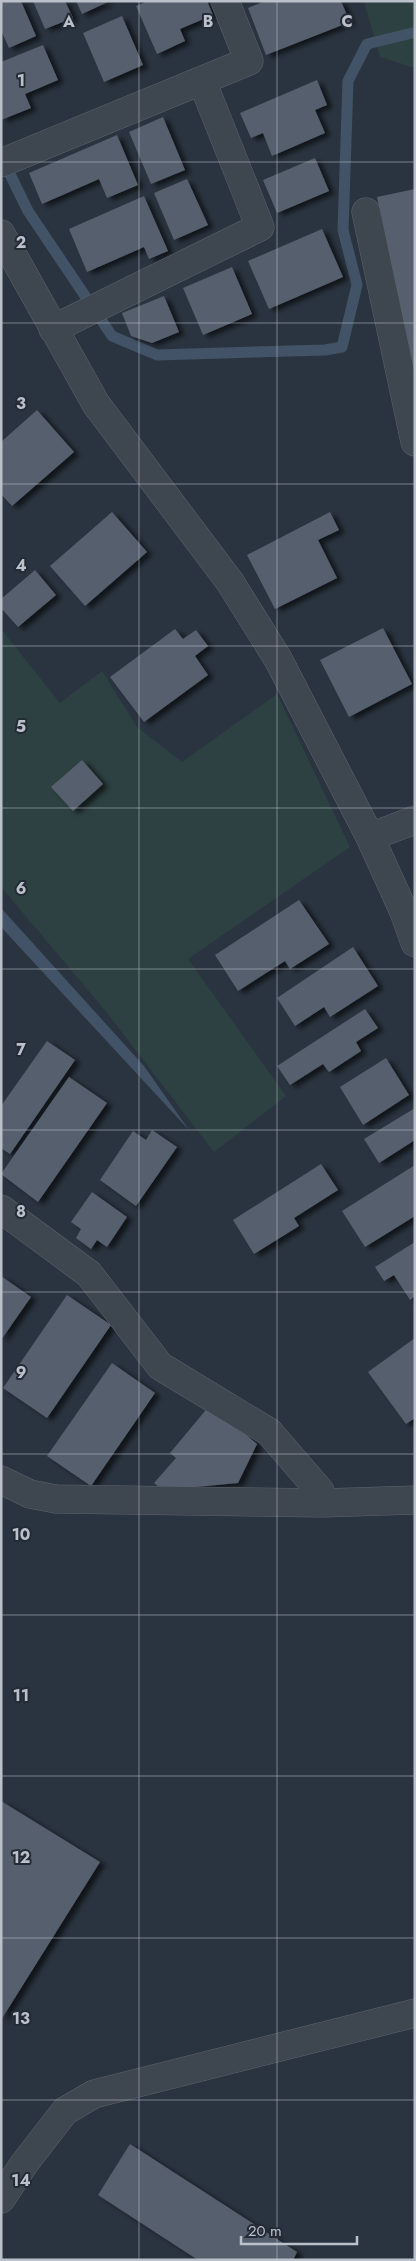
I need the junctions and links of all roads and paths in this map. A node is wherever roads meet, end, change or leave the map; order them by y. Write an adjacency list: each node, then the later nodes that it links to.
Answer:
1 (224, 1): 2 (street)
2 (202, 81): 3 (street); 6 (street)
3 (7, 161)
4 (366, 212): 7 (street)
5 (1, 234): 6 (street)
6 (53, 329): 9 (street)
7 (415, 442)
8 (415, 820): 9 (street)
9 (370, 837): 10 (street)
10 (415, 942)
11 (1, 1209): 14 (street)
12 (1, 1480): 14 (street)
13 (415, 1500): 14 (street)
14 (322, 1503)
15 (415, 2013): 16 (street)
16 (1, 2200)

